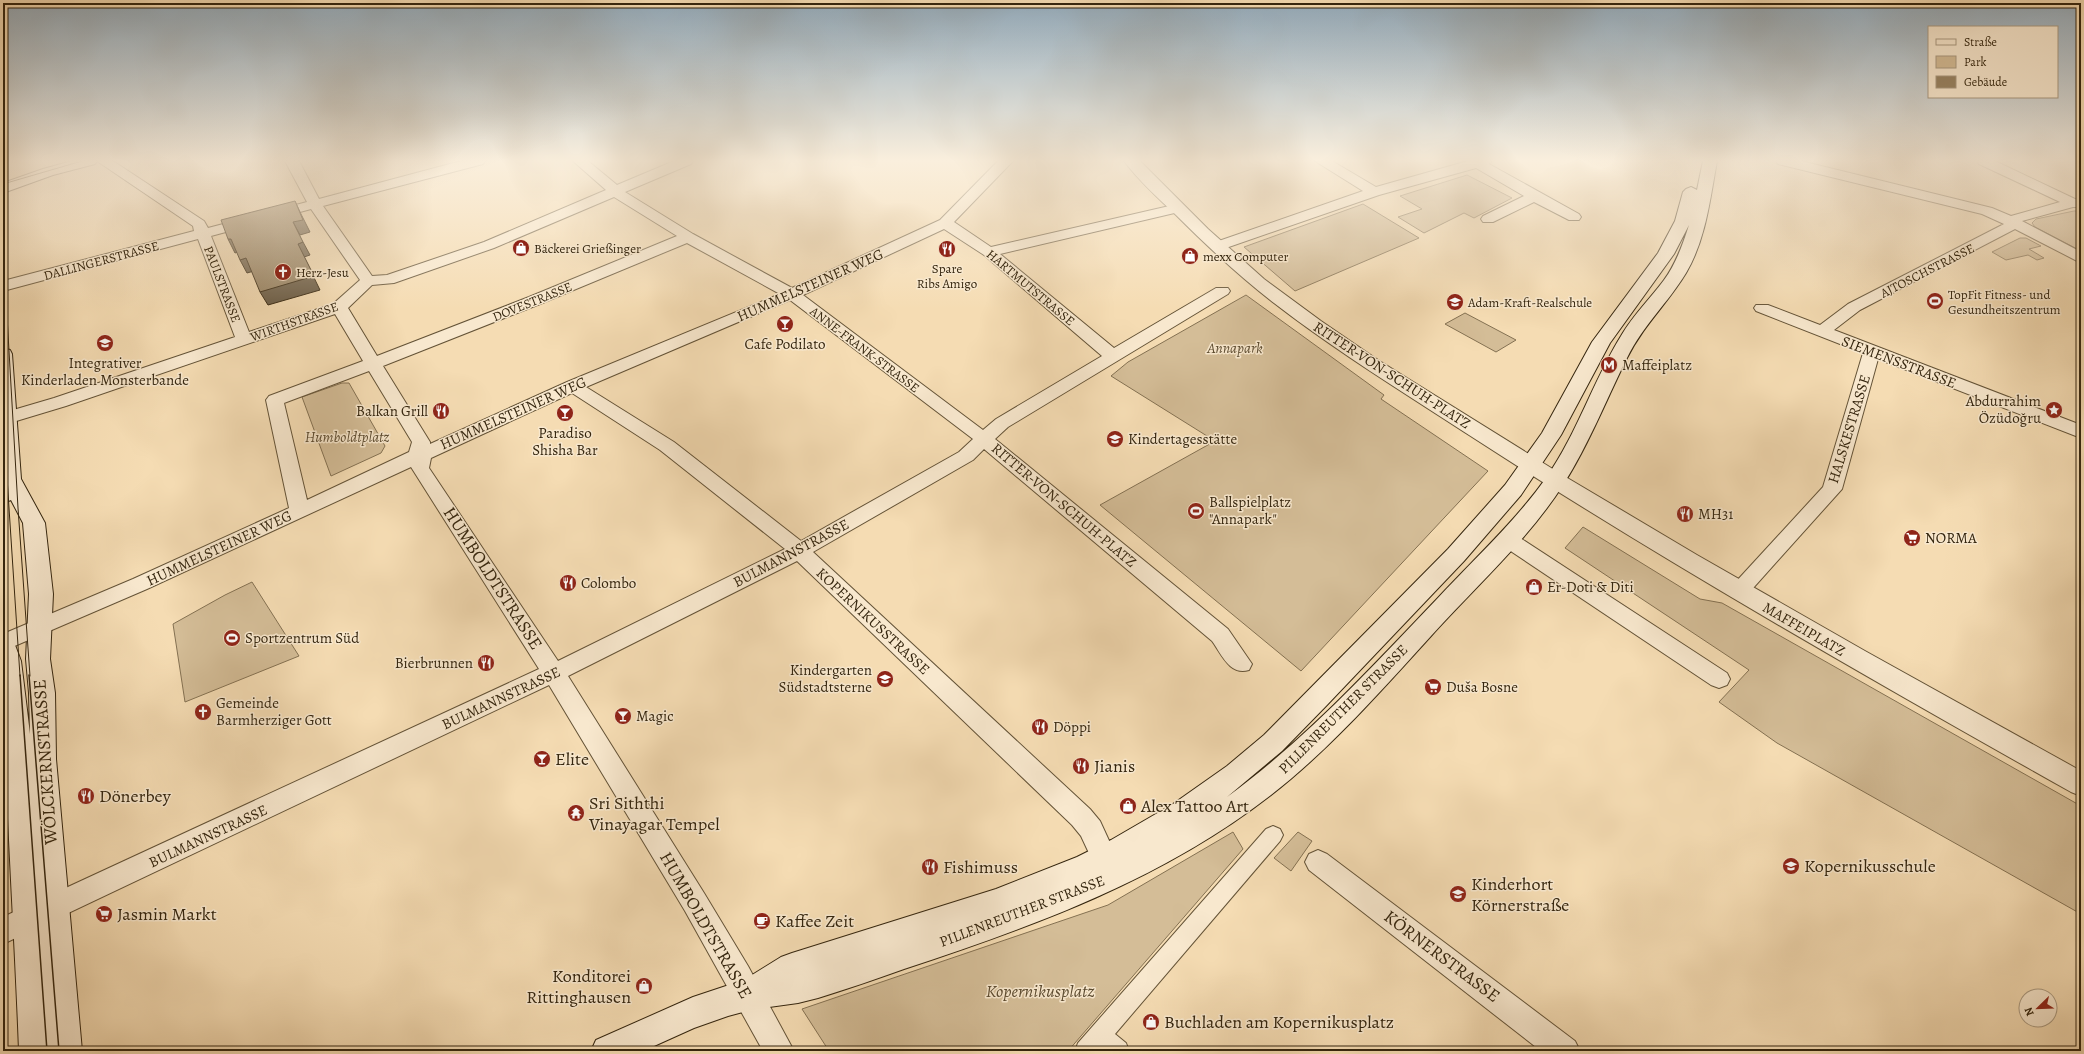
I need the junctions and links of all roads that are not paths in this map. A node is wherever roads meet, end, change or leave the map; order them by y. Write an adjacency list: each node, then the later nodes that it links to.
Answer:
1 (178, 210): 20 (street, PAULSTRASSE)
2 (292, 210): 20 (street, DALLINGERSTRASSE)
3 (319, 210): 25 (street)
4 (572, 210): 25 (street)
5 (645, 210): 21 (street, ANNE-FRANK-STRASSE)
6 (958, 210): 19 (street, HUMMELSTEINER WEG)
7 (1169, 210): 23 (street)
8 (1180, 210): 22 (main road, RITTER-VON-SCHUH-PLATZ)
9 (1321, 210): 22 (street)
10 (1506, 210): 17 (street)
11 (1561, 210): 16 (street)
12 (1686, 210): 42 (main road, PILLENREUTHER STRASSE)
13 (1701, 210): 43 (main road, PILLENREUTHER STRASSE)
14 (1984, 210): 18 (street)
15 (2049, 210): 18 (street, AJTOSCHSTRASSE)
16 (1574, 217)
17 (1488, 219)
18 (2013, 222): 24 (street); 31 (street, AJTOSCHSTRASSE)
19 (945, 223): 23 (street, HARTMUTSTRASSE); 28 (street, HUMMELSTEINER WEG)
20 (203, 234): 26 (street, DALLINGERSTRASSE); 32 (street, PAULSTRASSE)
21 (688, 237): 28 (street, ANNE-FRANK-STRASSE); 36 (street, DOVESTRASSE)
22 (1218, 246): 42 (main road, RITTER-VON-SCHUH-PLATZ)
23 (989, 252): 35 (street, HARTMUTSTRASSE)
24 (2081, 258)
25 (368, 281): 29 (street, WIRTHSTRASSE)
26 (3, 286)
27 (1222, 292): 35 (street, RITTER-VON-SCHUH-PLATZ)
28 (792, 294): 37 (street, HUMMELSTEINER WEG); 40 (street, ANNE-FRANK-STRASSE)
29 (339, 307): 32 (street, WIRTHSTRASSE); 36 (street)
30 (1762, 308): 31 (street, SIEMENSSTRASSE)
31 (1822, 331): 33 (street, SIEMENSSTRASSE)
32 (244, 339): 38 (street, WIRTHSTRASSE)
33 (1872, 352): 39 (street, SIEMENSSTRASSE); 48 (street, HALSKESTRASSE)
34 (3, 354): 38 (main road, WÖLCKERNSTRASSE)
35 (1113, 356): 40 (street, RITTER-VON-SCHUH-PLATZ)
36 (375, 363): 41 (street); 45 (street)
37 (573, 386): 41 (street, HUMMELSTEINER WEG); 47 (street, KOPERNIKUSSTRASSE)
38 (4, 419): 44 (main road, WÖLCKERNSTRASSE)
39 (2078, 425)
40 (984, 439): 47 (street, BULMANNSTRASSE); 51 (street, RITTER-VON-SCHUH-PLATZ)
41 (420, 455): 45 (street, HUMMELSTEINER WEG); 52 (street, HUMBOLDTSTRASSE)
42 (1530, 466): 43 (main road, MAFFEIPLATZ); 56 (main road, PILLENREUTHER STRASSE)
43 (1555, 481): 46 (main road, PILLENREUTHER STRASSE); 48 (main road, MAFFEIPLATZ)
44 (6, 488): 49 (main road, WÖLCKERNSTRASSE)
45 (300, 511): 49 (street, HUMMELSTEINER WEG)
46 (1507, 539): 53 (street); 59 (main road, PILLENREUTHER STRASSE)
47 (799, 551): 52 (street, BULMANNSTRASSE); 56 (street, KOPERNIKUSSTRASSE)
48 (1739, 591): 54 (main road, MAFFEIPLATZ)
49 (38, 629): 50 (street, HUMMELSTEINER WEG); 58 (main road, WÖLCKERNSTRASSE)
50 (3, 643): 58 (main road, WÖLCKERNSTRASSE)
51 (1242, 664)
52 (555, 672): 58 (street, BULMANNSTRASSE); 59 (street, HUMBOLDTSTRASSE)
53 (1719, 679)
54 (2081, 784)
55 (1273, 835): 60 (street)
56 (1104, 858): 59 (main road, PILLENREUTHER STRASSE)
57 (1318, 862): 66 (street, KÖRNERSTRASSE)
58 (29, 919): 61 (main road, WÖLCKERNSTRASSE); 62 (main road, WÖLCKERNSTRASSE)
59 (748, 995): 63 (main road, PILLENREUTHER STRASSE); 64 (street, HUMBOLDTSTRASSE)
60 (1092, 1043): 65 (street)
61 (35, 1051)
62 (66, 1051)
63 (607, 1051)
64 (779, 1051)
65 (1118, 1051)
66 (1565, 1051)

